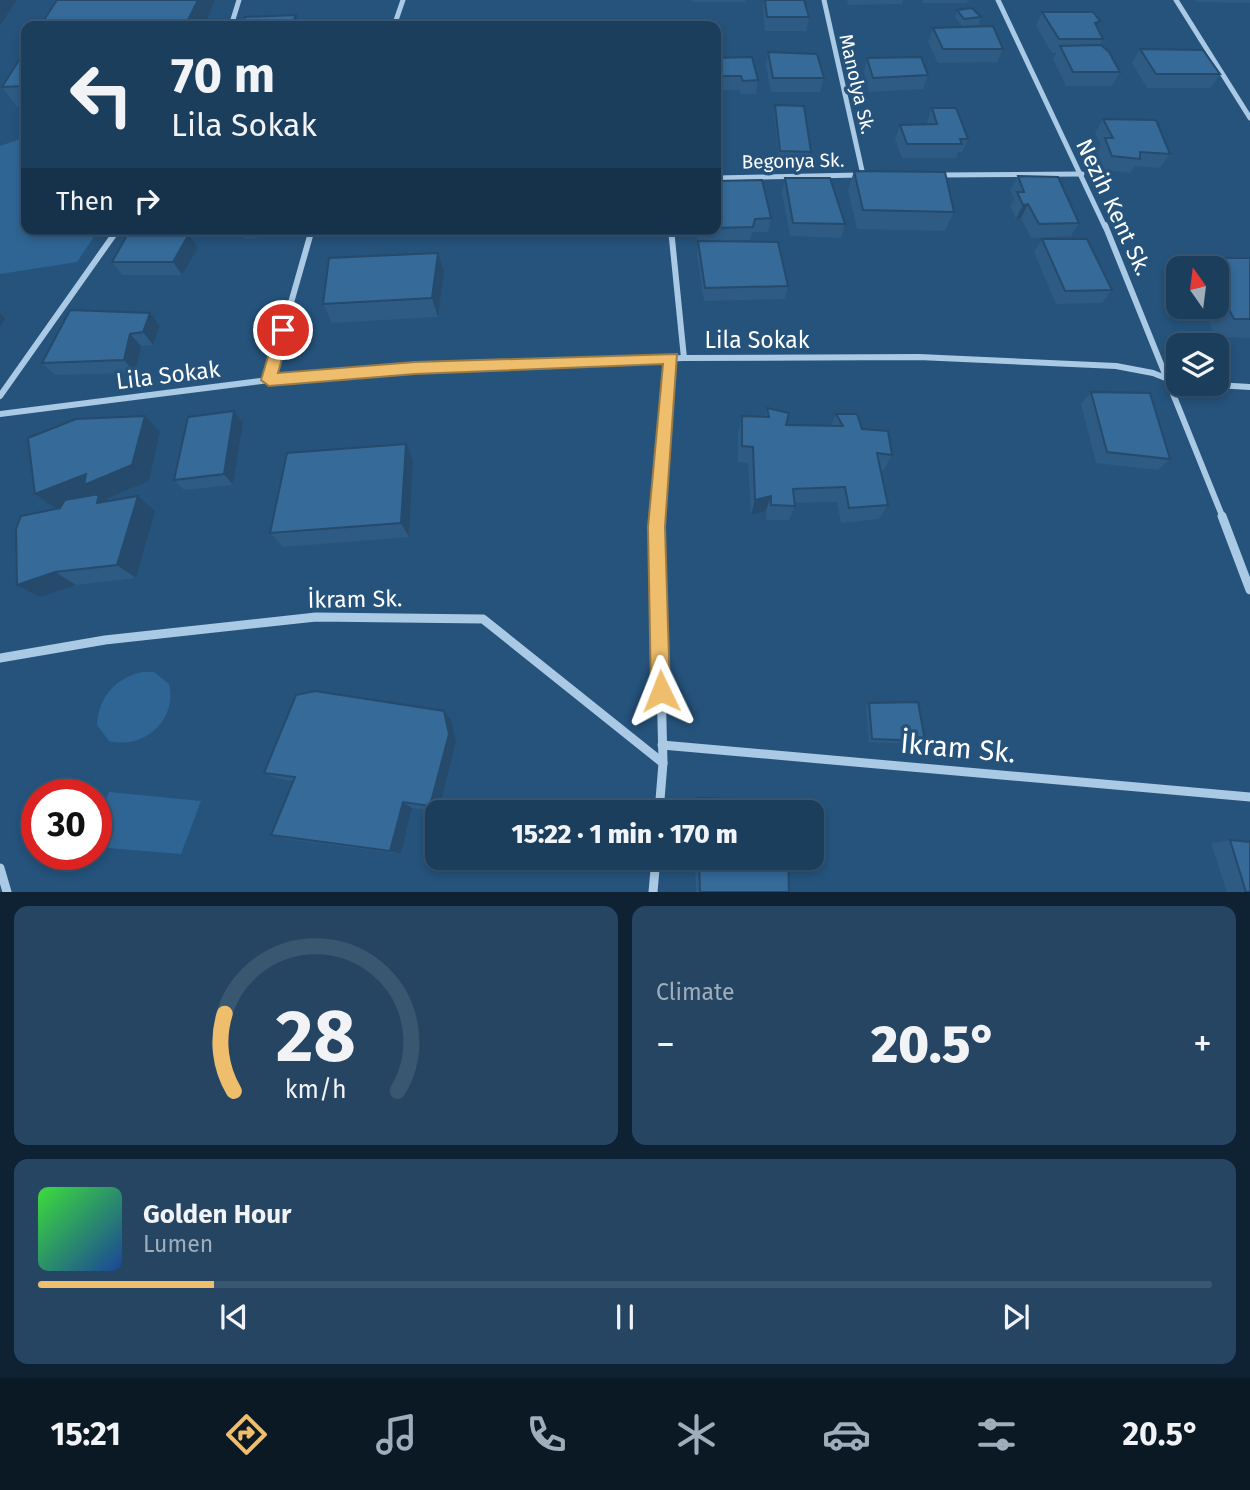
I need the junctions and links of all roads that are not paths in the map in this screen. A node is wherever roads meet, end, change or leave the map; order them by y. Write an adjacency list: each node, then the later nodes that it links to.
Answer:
1 (239, 0): 6 (street)
2 (403, 0): 7 (street)
3 (824, 0): 10 (street, Manolya Sk.)
4 (998, 0): 9 (street, Nezih Kent Sk.)
5 (1176, 0): 8 (street)
6 (233, 21)
7 (396, 21)
8 (1250, 117)
9 (1082, 174): 12 (street); 19 (street, Nezih Kent Sk.)
10 (863, 175): 11 (street, Begonya Sk.); 13 (street, Begonya Sk.)
11 (877, 175)
12 (932, 175)
13 (721, 178)
14 (114, 235): 24 (street)
15 (310, 235): 21 (street)
16 (672, 235): 18 (street)
17 (671, 358): 18 (street, Lila Sokak); 21 (street, Lila Sokak); 29 (street)
18 (684, 358): 20 (street, Lila Sokak)
19 (1166, 359)
20 (1166, 378)
21 (269, 380): 26 (street, Lila Sokak)
22 (1229, 386): 23 (street, Lila Sokak)
23 (1250, 387)
24 (0, 396)
25 (1182, 396): 27 (street, Nezih Kent Sk.)
26 (0, 414)
27 (1250, 590)
28 (0, 658): 30 (street, İkram Sk.)
29 (662, 746): 30 (street); 31 (street, İkram Sk.)
30 (663, 763): 32 (street)
31 (1250, 797)
32 (660, 800)
33 (0, 868): 35 (street)
34 (655, 870): 36 (street)
35 (7, 891)
36 (653, 891)

